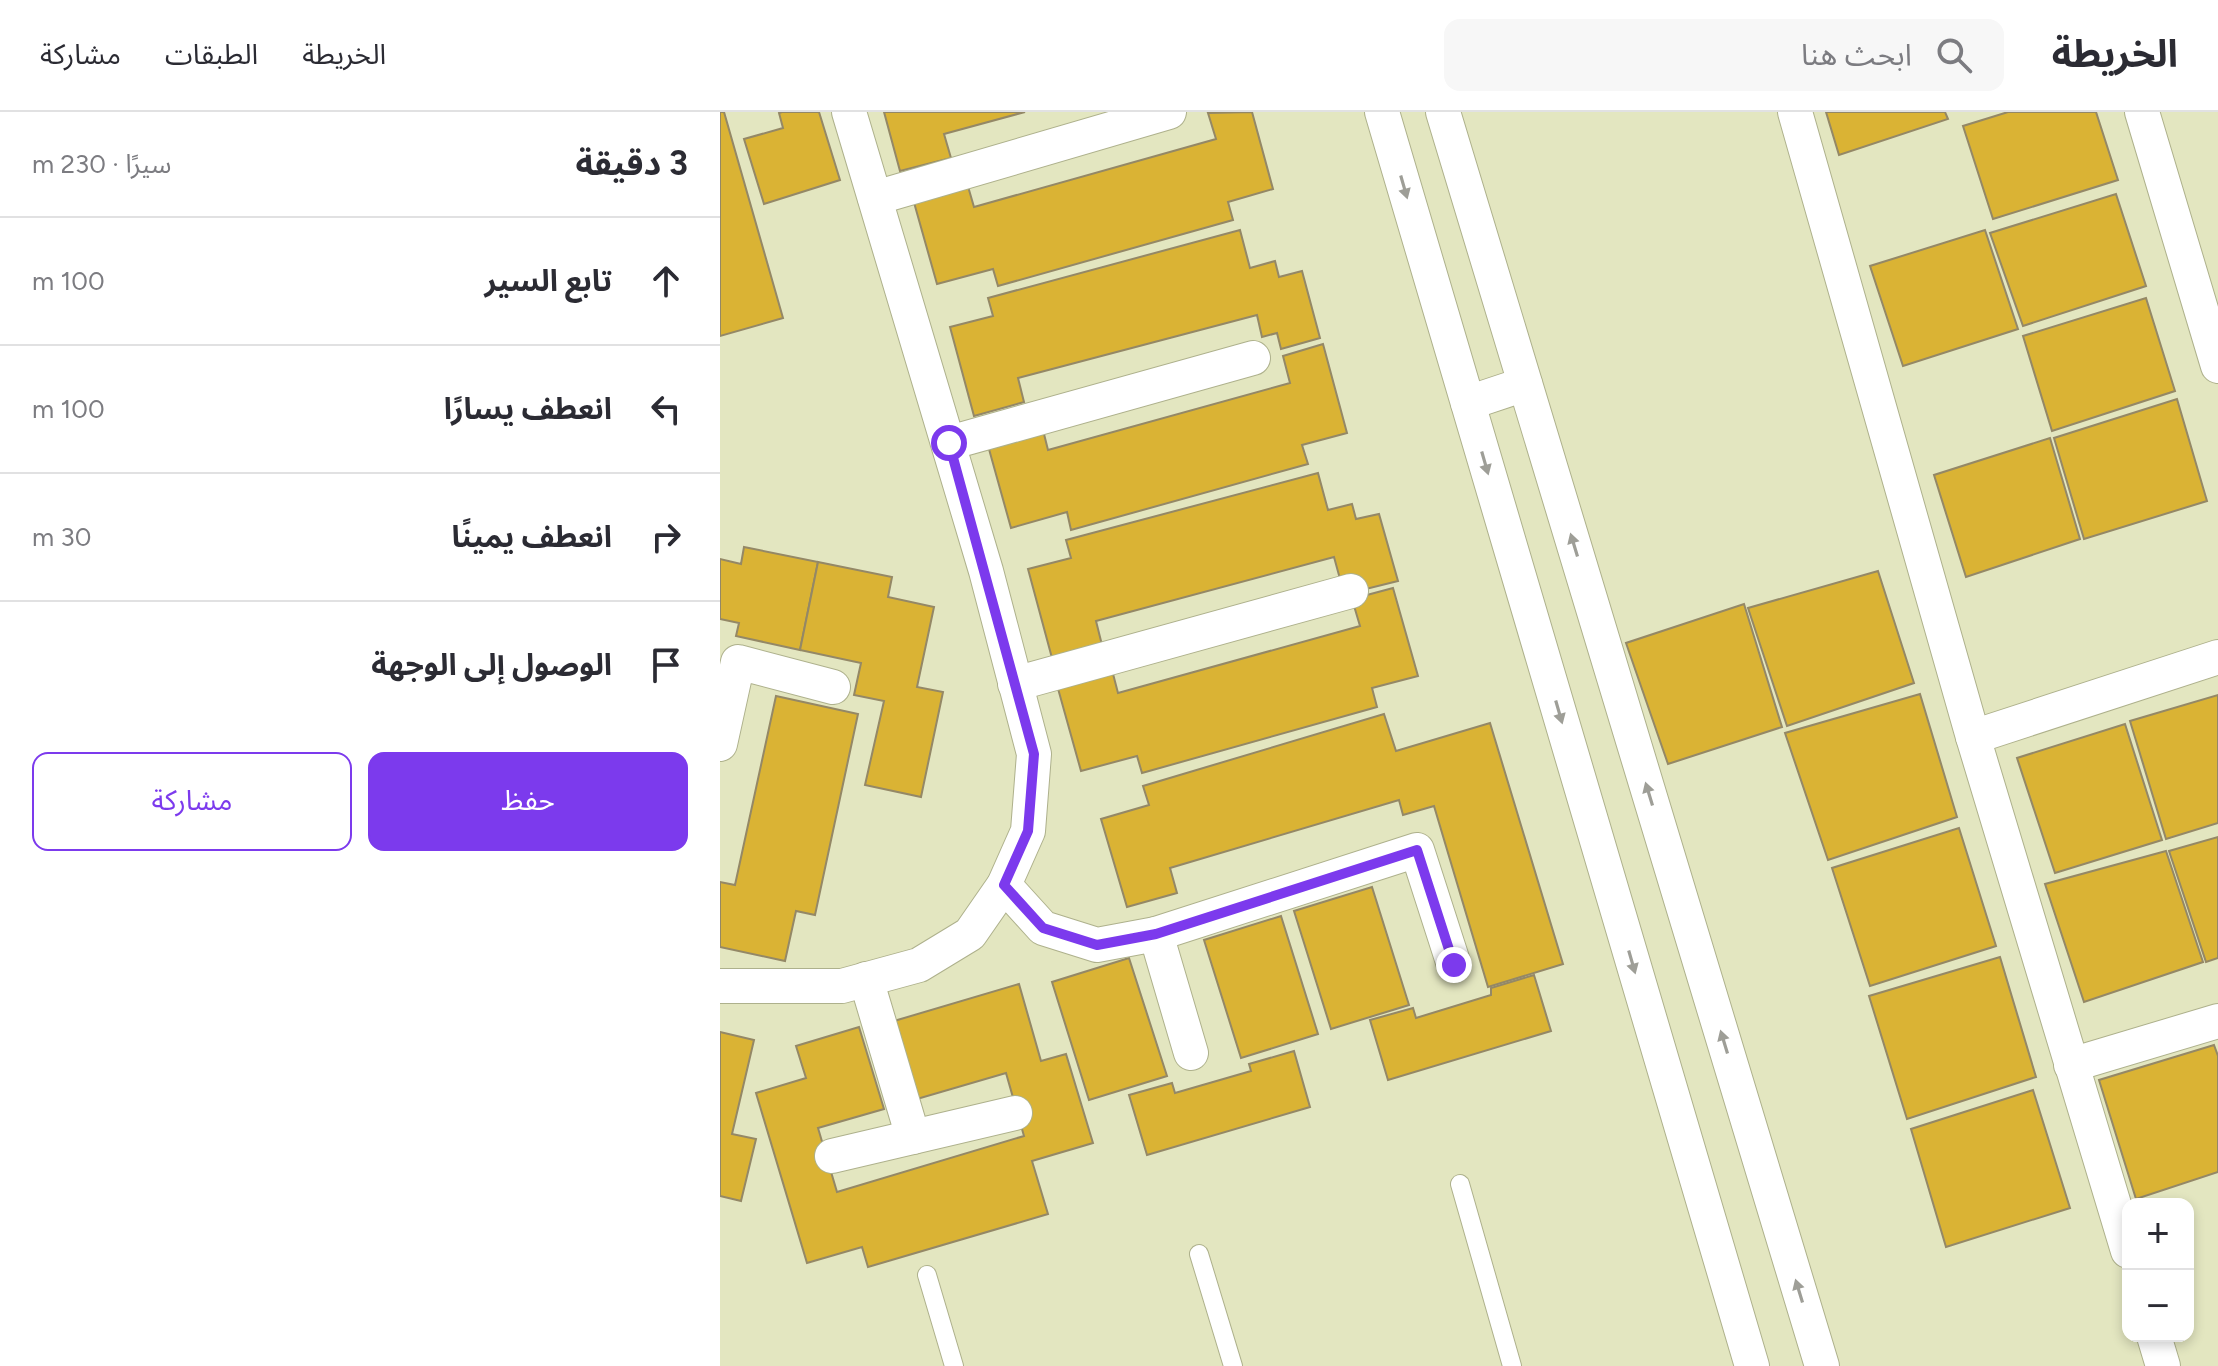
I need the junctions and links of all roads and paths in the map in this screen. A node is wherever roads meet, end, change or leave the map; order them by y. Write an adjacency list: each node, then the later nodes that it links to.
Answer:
1 (849, 112): 7 (street)
2 (1169, 112): 7 (street)
3 (1382, 112): 11 (street, one-way to 11)
4 (1443, 112): 10 (street)
5 (1795, 112): 17 (street)
6 (2142, 112): 9 (street)
7 (875, 198): 12 (street)
8 (1253, 358): 12 (street)
9 (2218, 366)
10 (1525, 384): 11 (street); 39 (street, one-way to 10)
11 (1468, 403): 38 (street, one-way to 38)
12 (949, 443): 15 (street)
13 (1351, 591): 15 (street)
14 (2218, 657): 17 (street)
15 (1015, 684): 19 (street)
16 (833, 687): 18 (street)
17 (1973, 737): 26 (street)
18 (720, 744)
19 (1004, 885): 20 (street); 22 (street)
20 (1156, 934): 21 (street); 25 (street)
21 (1454, 965)
22 (866, 979): 23 (street); 28 (street)
23 (720, 986)
24 (2218, 1021): 26 (street)
25 (1191, 1053)
26 (2071, 1065): 31 (street)
27 (1015, 1113): 28 (street)
28 (913, 1137): 29 (street)
29 (832, 1156)
30 (1460, 1184): 37 (lane)
31 (2122, 1231)
32 (1199, 1254): 36 (lane)
33 (927, 1275): 35 (lane)
34 (2156, 1342): 40 (street)
35 (954, 1366)
36 (1233, 1366)
37 (1512, 1366)
38 (1752, 1366)
39 (1822, 1366)
40 (2163, 1366)

